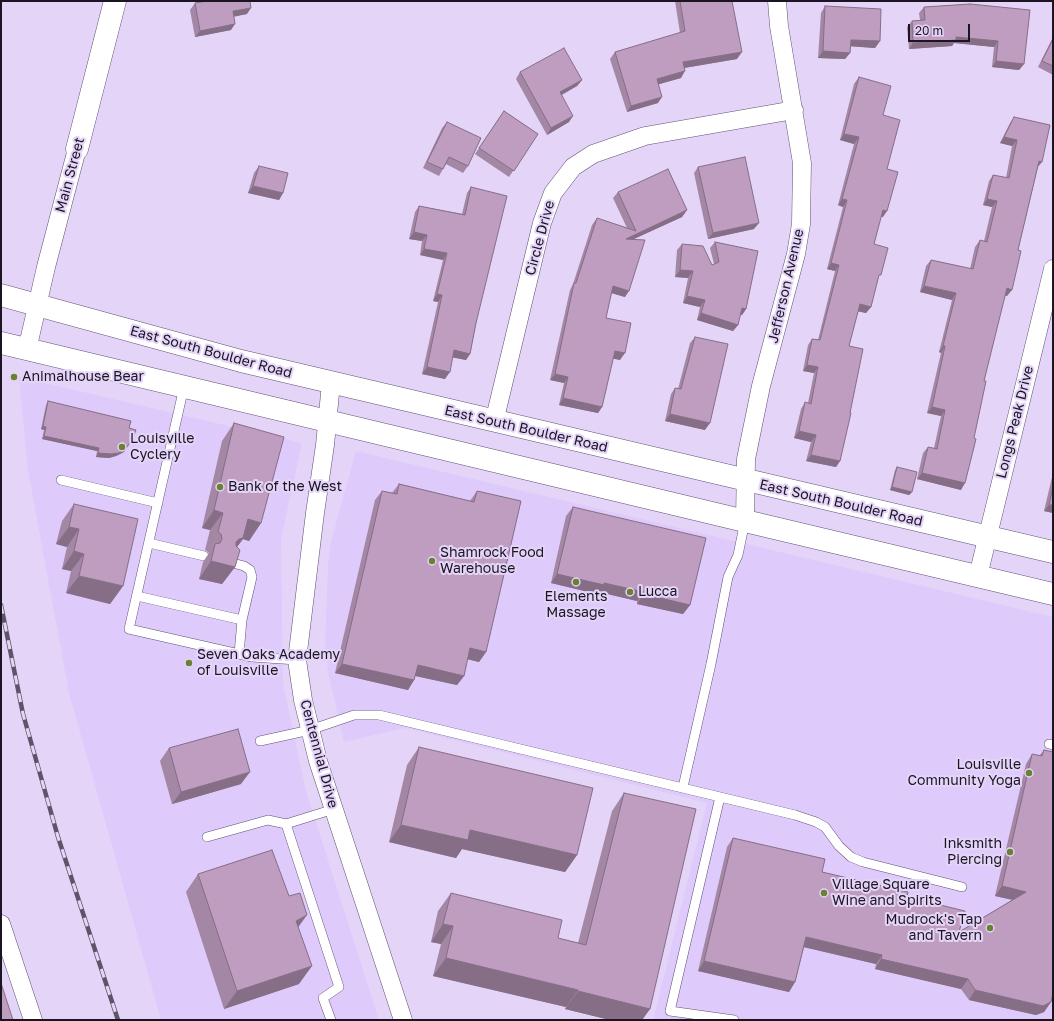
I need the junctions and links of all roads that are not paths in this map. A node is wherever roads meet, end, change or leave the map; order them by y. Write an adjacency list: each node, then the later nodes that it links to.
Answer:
1 (115, 1): 4 (main road, Main Street)
2 (777, 1): 3 (street, Jefferson Avenue)
3 (794, 110): 13 (street, Circle Drive); 15 (street, Jefferson Avenue)
4 (77, 148): 7 (street, Main Street)
5 (1053, 269): 18 (street, Longs Peak Drive)
6 (1, 295): 7 (main road, East South Boulder Road)
7 (37, 305): 9 (street, Main Street); 10 (main road, East South Boulder Road)
8 (1, 343): 9 (main road)
9 (27, 350): 11 (main road)
10 (331, 383): 12 (street, Centennial Drive); 13 (main road, East South Boulder Road)
11 (184, 388): 12 (main road); 16 (lane)
12 (328, 422): 17 (main road); 28 (street, Centennial Drive)
13 (494, 422): 15 (main road, East South Boulder Road)
14 (61, 480): 16 (lane)
15 (745, 480): 17 (street, Jefferson Avenue); 18 (main road, East South Boulder Road)
16 (158, 503): 19 (lane)
17 (745, 521): 23 (main road); 31 (lane)
18 (987, 537): 20 (main road, East South Boulder Road); 23 (street, Longs Peak Drive)
19 (149, 543): 21 (lane); 25 (lane)
20 (1053, 552)
21 (204, 556)
22 (229, 562): 26 (lane)
23 (978, 576): 24 (main road)
24 (1053, 594)
25 (137, 596): 26 (lane); 27 (lane)
26 (242, 620): 27 (lane)
27 (239, 654): 28 (lane)
28 (297, 660): 29 (street, Centennial Drive)
29 (310, 730): 30 (lane); 31 (lane); 33 (street, Centennial Drive)
30 (260, 741)
31 (683, 787): 32 (lane)
32 (720, 797): 36 (lane); 41 (lane)
33 (334, 809): 34 (lane); 40 (street, Centennial Drive)
34 (286, 824): 35 (lane); 39 (lane)
35 (207, 836)
36 (962, 887)
37 (1, 924): 38 (street)
38 (33, 1020)
39 (331, 1020)
40 (403, 1020)
41 (734, 1020)

